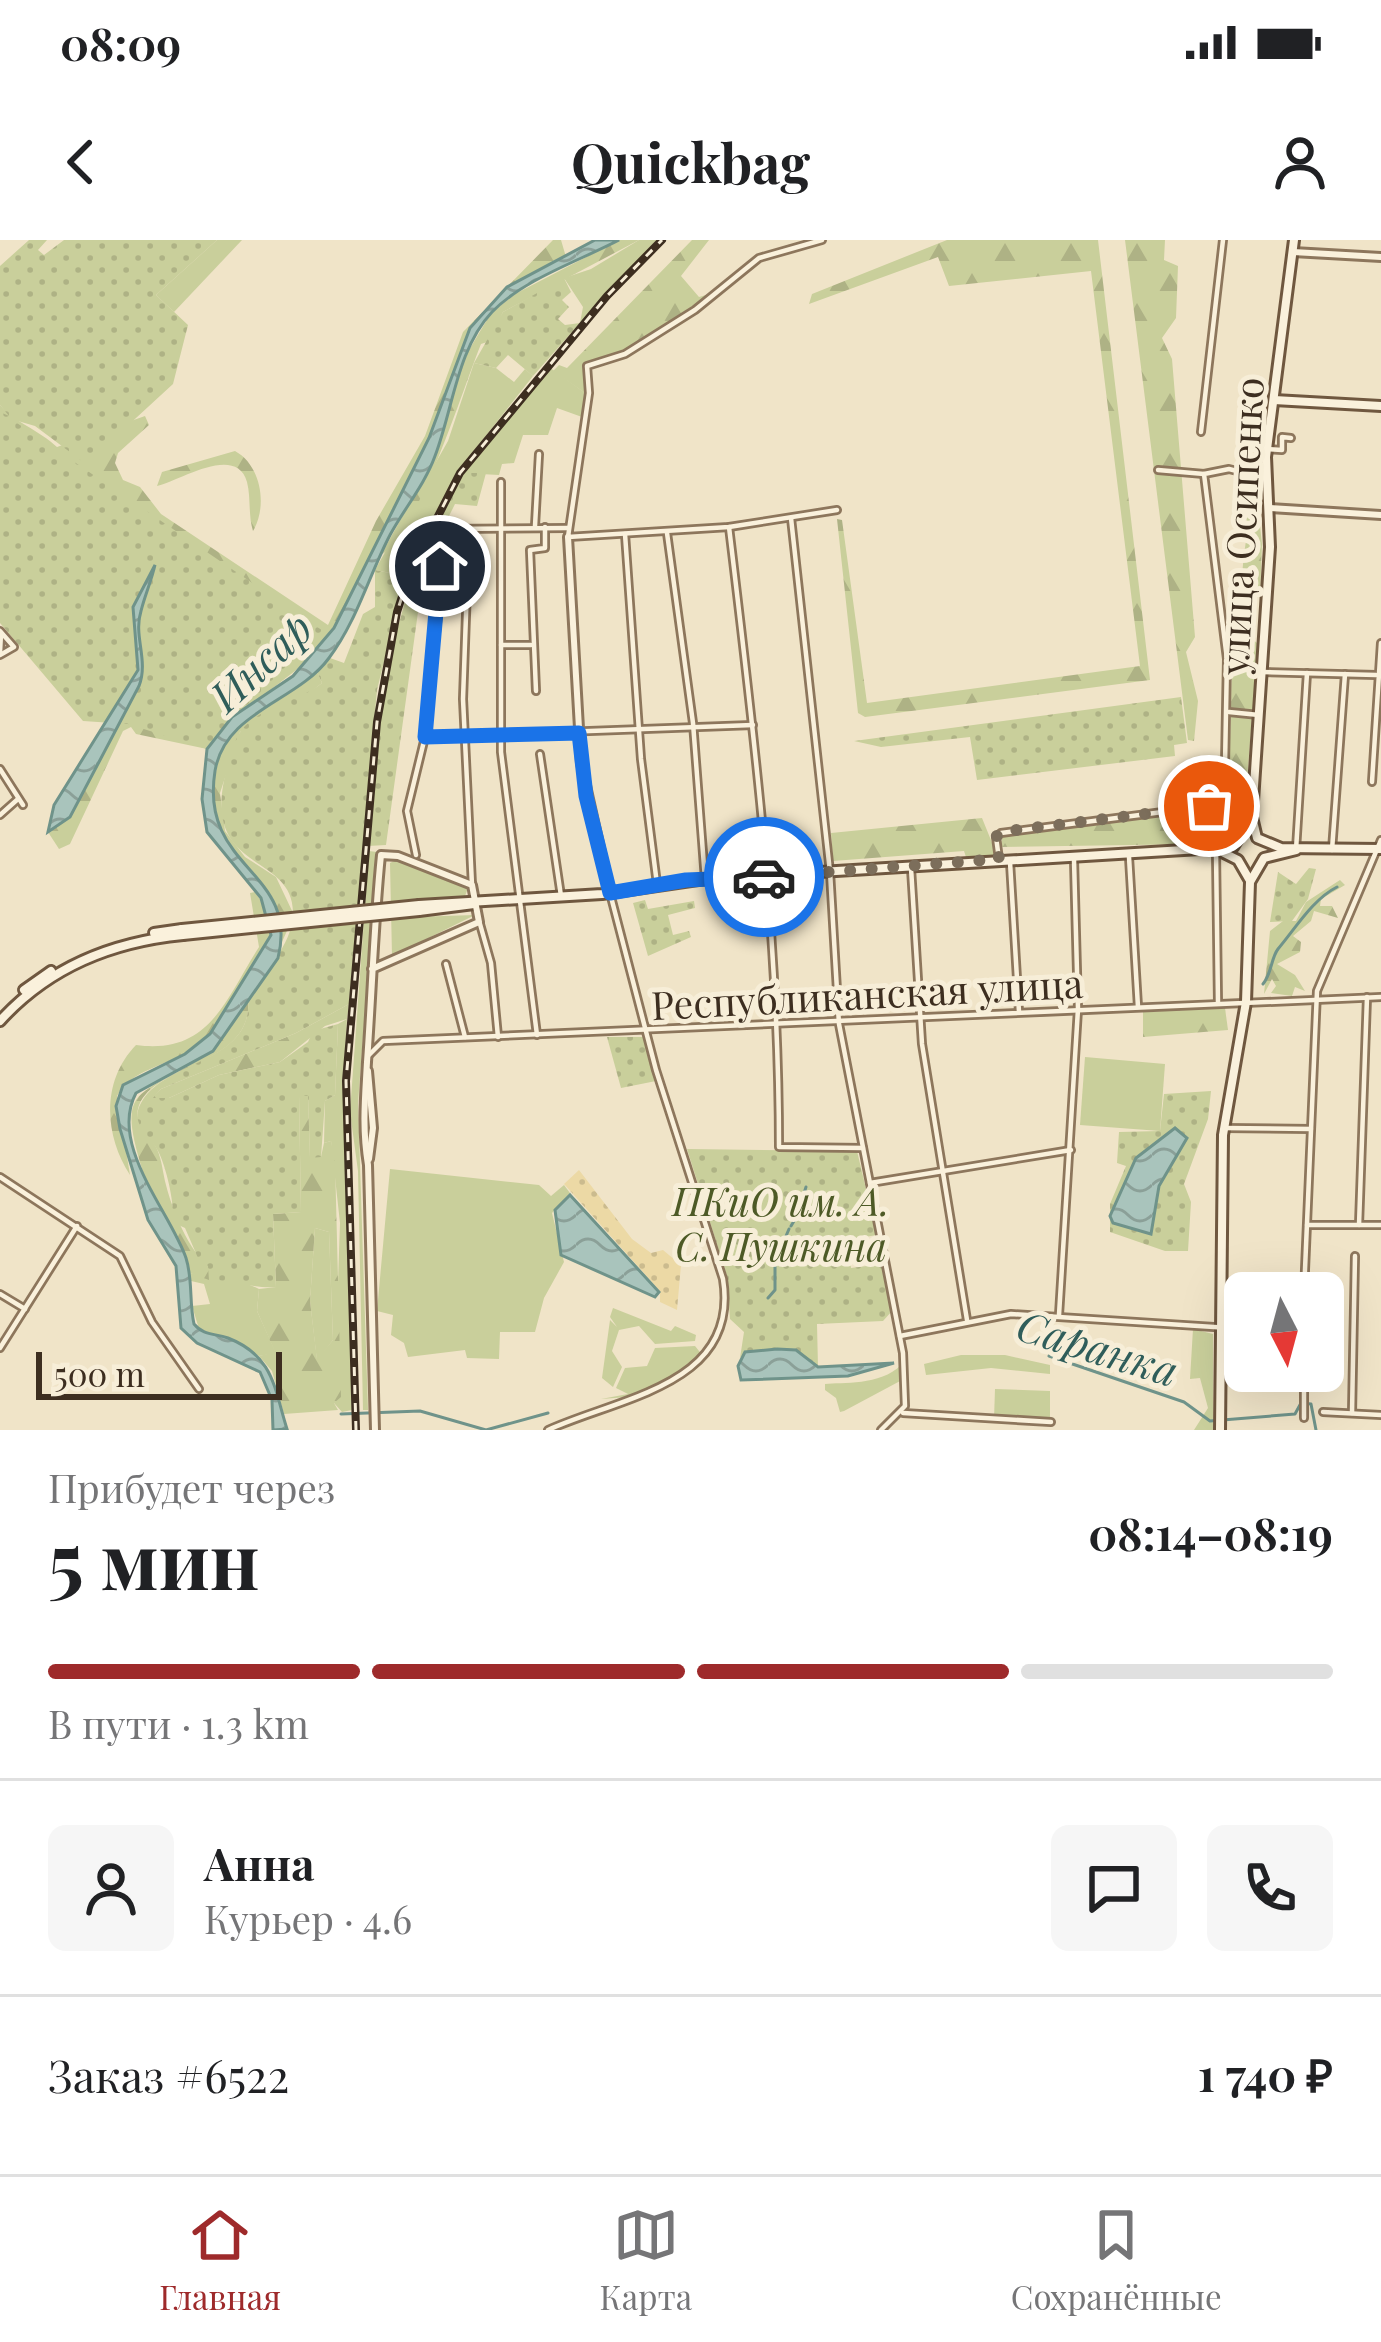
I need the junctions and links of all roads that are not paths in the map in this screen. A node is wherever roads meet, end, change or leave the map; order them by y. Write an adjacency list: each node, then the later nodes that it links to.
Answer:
1 (822, 240): 26 (street)
2 (1223, 240): 8 (street)
3 (1294, 240): 4 (main road, улица Осипенко)
4 (1293, 252): 5 (street); 6 (main road, улица Осипенко)
5 (1381, 257)
6 (1274, 400): 7 (main road); 10 (main road, улица Осипенко)
7 (1381, 406)
8 (1201, 432)
9 (1291, 438): 10 (street)
10 (1267, 449): 14 (main road, улица Осипенко)
11 (539, 454): 20 (street)
12 (1158, 470): 13 (street)
13 (1204, 474): 14 (street); 38 (street)
14 (1266, 478): 16 (main road, улица Осипенко)
15 (501, 482): 23 (street)
16 (1268, 508): 18 (street); 33 (main road, улица Осипенко)
17 (837, 510): 19 (street)
18 (1381, 514)
19 (791, 518): 22 (street); 67 (street)
20 (535, 526): 21 (street); 23 (street)
21 (545, 526): 26 (street); 31 (street)
22 (729, 527): 25 (street); 40 (street)
23 (502, 528): 24 (street); 30 (street)
24 (469, 529): 44 (street); 46 (street)
25 (666, 532): 27 (street); 41 (street)
26 (568, 533): 27 (street); 43 (street)
27 (625, 534): 42 (street)
28 (0, 632): 32 (street); 32 (street)
29 (1381, 643): 36 (street)
30 (501, 645): 31 (street); 45 (street)
31 (534, 645): 37 (street)
32 (0, 653)
33 (1262, 672): 34 (street); 39 (main road, улица Осипенко)
34 (1307, 673): 35 (street); 57 (street)
35 (1345, 674): 36 (street); 58 (street)
36 (1380, 675): 50 (street)
37 (536, 692)
38 (1227, 712): 39 (street); 48 (street)
39 (1259, 715): 53 (main road, улица Осипенко)
40 (753, 725): 41 (street); 68 (street)
41 (691, 728): 42 (street); 69 (street)
42 (639, 730): 43 (street); 71 (street)
43 (579, 733): 45 (street); 73 (street)
44 (425, 737): 46 (street); 61 (street)
45 (501, 737): 46 (street); 75 (street)
46 (464, 740): 72 (street)
47 (540, 754): 74 (street)
48 (1225, 765)
49 (0, 769): 52 (street)
50 (1372, 782)
51 (1209, 806): 63 (street)
52 (0, 815)
53 (1252, 816): 54 (main road); 55 (main road)
54 (1260, 840): 55 (main road); 57 (main road); 65 (main road)
55 (1238, 842): 59 (main road); 64 (main road)
56 (1379, 846): 58 (main road); 86 (street)
57 (1296, 850): 58 (main road); 65 (main road)
58 (1332, 850)
59 (1216, 852): 60 (main road); 64 (main road); 88 (street)
60 (1129, 854): 62 (main road); 89 (street)
61 (416, 855)
62 (1074, 856): 63 (main road); 90 (street)
63 (1004, 859): 66 (main road); 91 (street)
64 (1239, 861): 65 (main road); 70 (main road)
65 (1261, 861): 70 (main road)
66 (911, 866): 67 (main road); 92 (street)
67 (830, 872): 68 (main road); 94 (street)
68 (768, 877): 69 (main road); 95 (street)
69 (705, 879): 71 (main road)
70 (1250, 882): 87 (main road)
71 (656, 884): 73 (main road)
72 (472, 885): 76 (street); 78 (street)
73 (610, 893): 74 (main road); 97 (street)
74 (561, 896): 75 (main road)
75 (520, 899): 76 (main road); 98 (street)
76 (476, 903): 77 (street); 93 (main road, bridge)
77 (479, 922): 79 (street); 99 (street)
78 (373, 944): 79 (street); 82 (street)
79 (392, 961): 81 (street)
80 (446, 964): 100 (street)
81 (382, 965): 82 (street); 83 (street)
82 (371, 969): 83 (street)
83 (371, 980): 96 (street)
84 (1367, 997): 85 (street, Республиканская улица); 86 (street, Республиканская улица); 115 (street)
85 (1381, 997)
86 (1317, 999): 87 (street, Республиканская улица); 106 (street)
87 (1246, 1002): 88 (street, Республиканская улица); 105 (main road)
88 (1218, 1003): 89 (street, Республиканская улица)
89 (1138, 1006): 90 (street, Республиканская улица)
90 (1078, 1009): 91 (street, Республиканская улица); 108 (street)
91 (1019, 1012): 92 (street, Республиканская улица)
92 (919, 1016): 94 (street, Республиканская улица); 110 (street)
93 (0, 1018)
94 (839, 1020): 95 (street, Республиканская улица); 107 (street)
95 (779, 1023): 97 (street, Республиканская улица); 107 (street)
96 (368, 1027): 101 (street); 102 (street)
97 (646, 1031): 98 (street, Республиканская улица); 136 (street)
98 (537, 1035): 99 (street, Республиканская улица)
99 (498, 1036): 100 (street, Республиканская улица)
100 (465, 1037): 101 (street, Республиканская улица)
101 (383, 1041): 102 (street)
102 (367, 1064): 103 (street); 104 (street)
103 (362, 1124): 104 (street); 109 (street)
104 (373, 1128): 109 (street)
105 (1224, 1128): 106 (street); 124 (main road)
106 (1311, 1129): 114 (street)
107 (863, 1148): 112 (street)
108 (1071, 1150): 110 (street); 121 (street)
109 (368, 1165): 135 (street)
110 (940, 1171): 112 (street); 122 (street)
111 (0, 1177): 113 (street)
112 (870, 1183): 125 (street)
113 (78, 1225): 120 (street); 127 (street)
114 (1307, 1225): 115 (street); 118 (street)
115 (1359, 1225): 116 (street)
116 (1381, 1225)
117 (1355, 1256): 131 (street)
118 (1305, 1272)
119 (0, 1294): 120 (street)
120 (25, 1309): 126 (street)
121 (1059, 1315): 122 (street); 124 (street)
122 (967, 1320): 125 (street)
123 (1224, 1331): 124 (street)
124 (1218, 1332): 138 (main road)
125 (900, 1336): 129 (street)
126 (0, 1348)
127 (200, 1389)
128 (1304, 1392): 133 (street)
129 (902, 1412): 134 (street); 137 (street)
130 (1323, 1412): 131 (street)
131 (1352, 1413): 132 (street)
132 (1381, 1414)
133 (1304, 1418)
134 (1052, 1422)
135 (375, 1426)
136 (548, 1430)
137 (881, 1430)
138 (1220, 1430)

